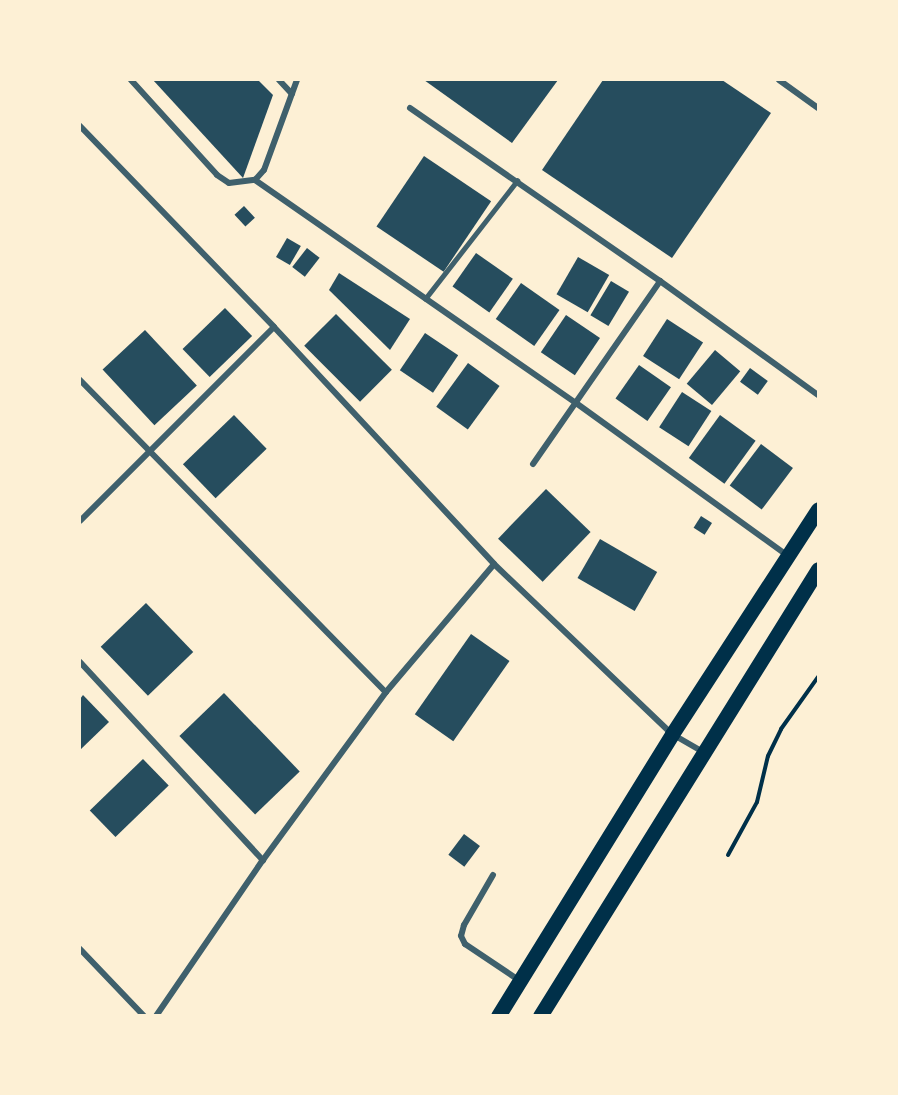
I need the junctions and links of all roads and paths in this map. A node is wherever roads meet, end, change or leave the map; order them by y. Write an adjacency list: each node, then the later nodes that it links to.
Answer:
1 (131, 80): 9 (street)
2 (279, 80): 5 (street)
3 (297, 80): 5 (street)
4 (778, 80): 7 (street)
5 (292, 94): 9 (street)
6 (410, 108): 10 (street)
7 (819, 108)
8 (80, 126): 13 (street)
9 (255, 180): 12 (street)
10 (517, 181): 11 (street); 12 (lane)
11 (660, 281): 15 (street); 16 (street)
12 (425, 299): 16 (street)
13 (274, 327): 17 (street); 22 (street)
14 (80, 380): 17 (street)
15 (819, 394)
16 (576, 403): 18 (street); 21 (street)
17 (150, 451): 20 (street); 26 (street)
18 (533, 464)
19 (819, 509): 21 (main road)
20 (80, 521)
21 (788, 556): 27 (main road)
22 (494, 564): 26 (street); 27 (street)
23 (819, 569): 28 (main road)
24 (80, 662): 30 (street)
25 (819, 677): 29 (path)
26 (386, 692): 30 (street)
27 (672, 734): 28 (street); 33 (main road)
28 (704, 752): 37 (main road)
29 (728, 855)
30 (263, 861): 36 (street)
31 (493, 875): 33 (street)
32 (80, 949): 35 (street)
33 (520, 981): 34 (main road)
34 (503, 1014)
35 (144, 1016)
36 (156, 1016)
37 (540, 1016)

